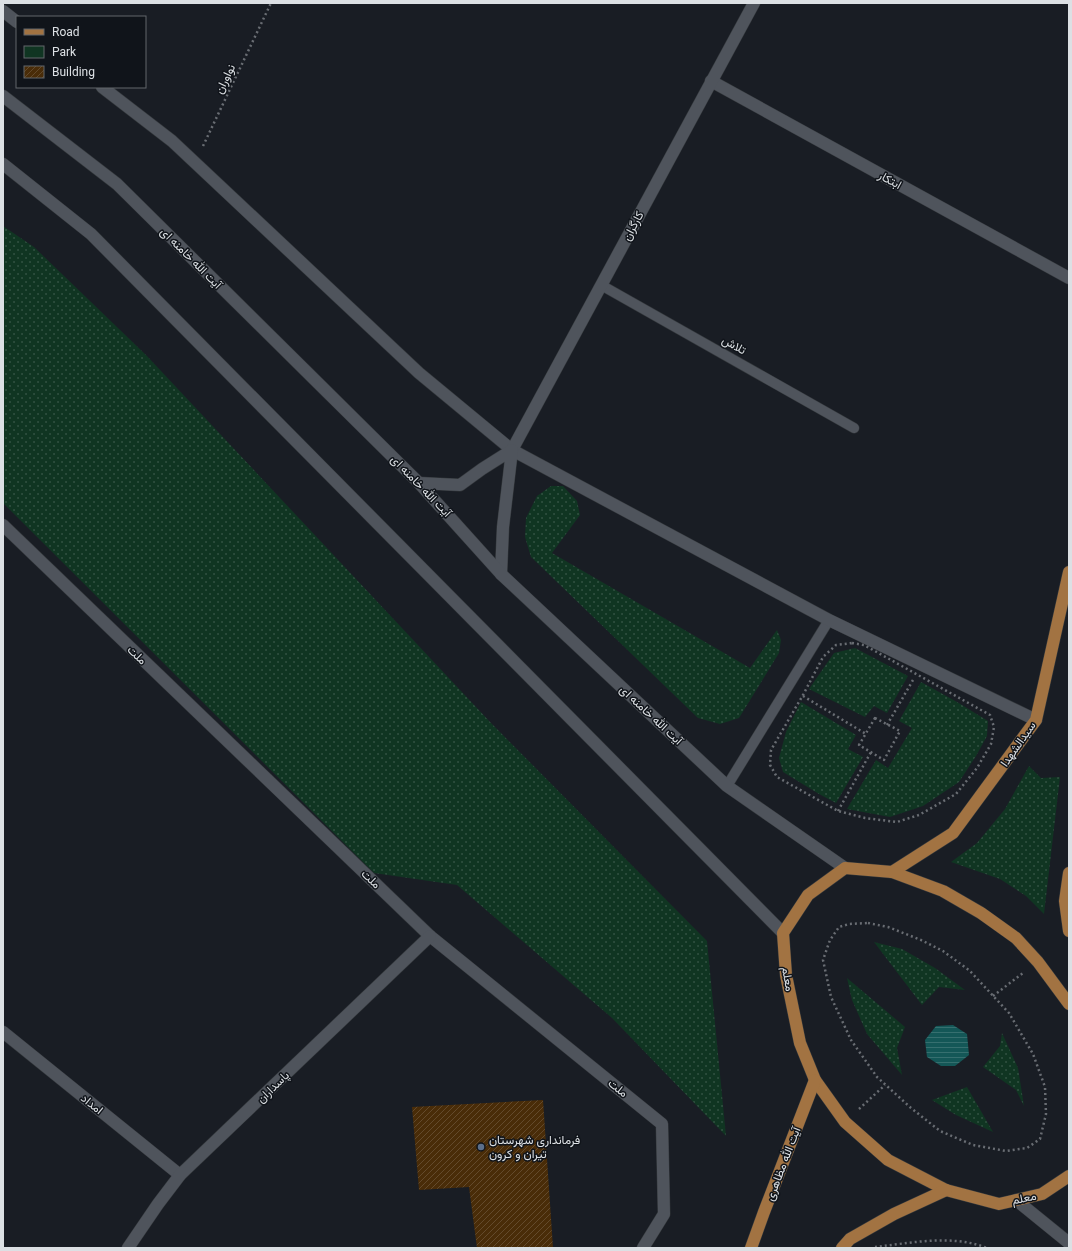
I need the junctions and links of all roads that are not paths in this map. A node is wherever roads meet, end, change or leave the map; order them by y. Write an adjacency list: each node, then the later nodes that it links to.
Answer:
1 (754, 3): 4 (street, کارگران)
2 (3, 11): 3 (street)
3 (16, 21)
4 (711, 81): 8 (street, ابتکار); 9 (street, کارگران)
5 (103, 88): 11 (street)
6 (3, 96): 12 (street, آیت الله خامنه ای)
7 (3, 164): 24 (street)
8 (1069, 278)
9 (602, 285): 10 (lane, تلاش); 11 (street, کارگران)
10 (854, 428)
11 (512, 450): 12 (street); 15 (street); 16 (street)
12 (419, 483): 15 (street, آیت الله خامنه ای)
13 (3, 525): 25 (street, ملت)
14 (1069, 572): 17 (main road, سیدالشهدا)
15 (502, 574): 18 (street, آیت الله خامنه ای)
16 (828, 620): 17 (street); 18 (lane)
17 (1036, 720): 20 (main road, سیدالشهدا)
18 (727, 786): 19 (street, آیت الله خامنه ای)
19 (845, 868): 20 (main road); 24 (main road)
20 (892, 872): 26 (main road)
21 (1069, 873): 22 (main road)
22 (1067, 902): 23 (main road)
23 (1069, 931)
24 (782, 933): 28 (main road, معلم)
25 (430, 936): 29 (street, پاسداران); 35 (street, ملت)
26 (1069, 1004)
27 (3, 1032): 29 (street, امداد)
28 (815, 1080): 31 (main road, معلم); 36 (main road, آیت الله مظاهری)
29 (180, 1175): 34 (street, پاسداران)
30 (1069, 1176): 32 (main road, معلم)
31 (946, 1190): 32 (main road, معلم); 37 (main road)
32 (1016, 1200): 33 (street)
33 (1069, 1243)
34 (128, 1248)
35 (643, 1248)
36 (751, 1248)
37 (842, 1248)

